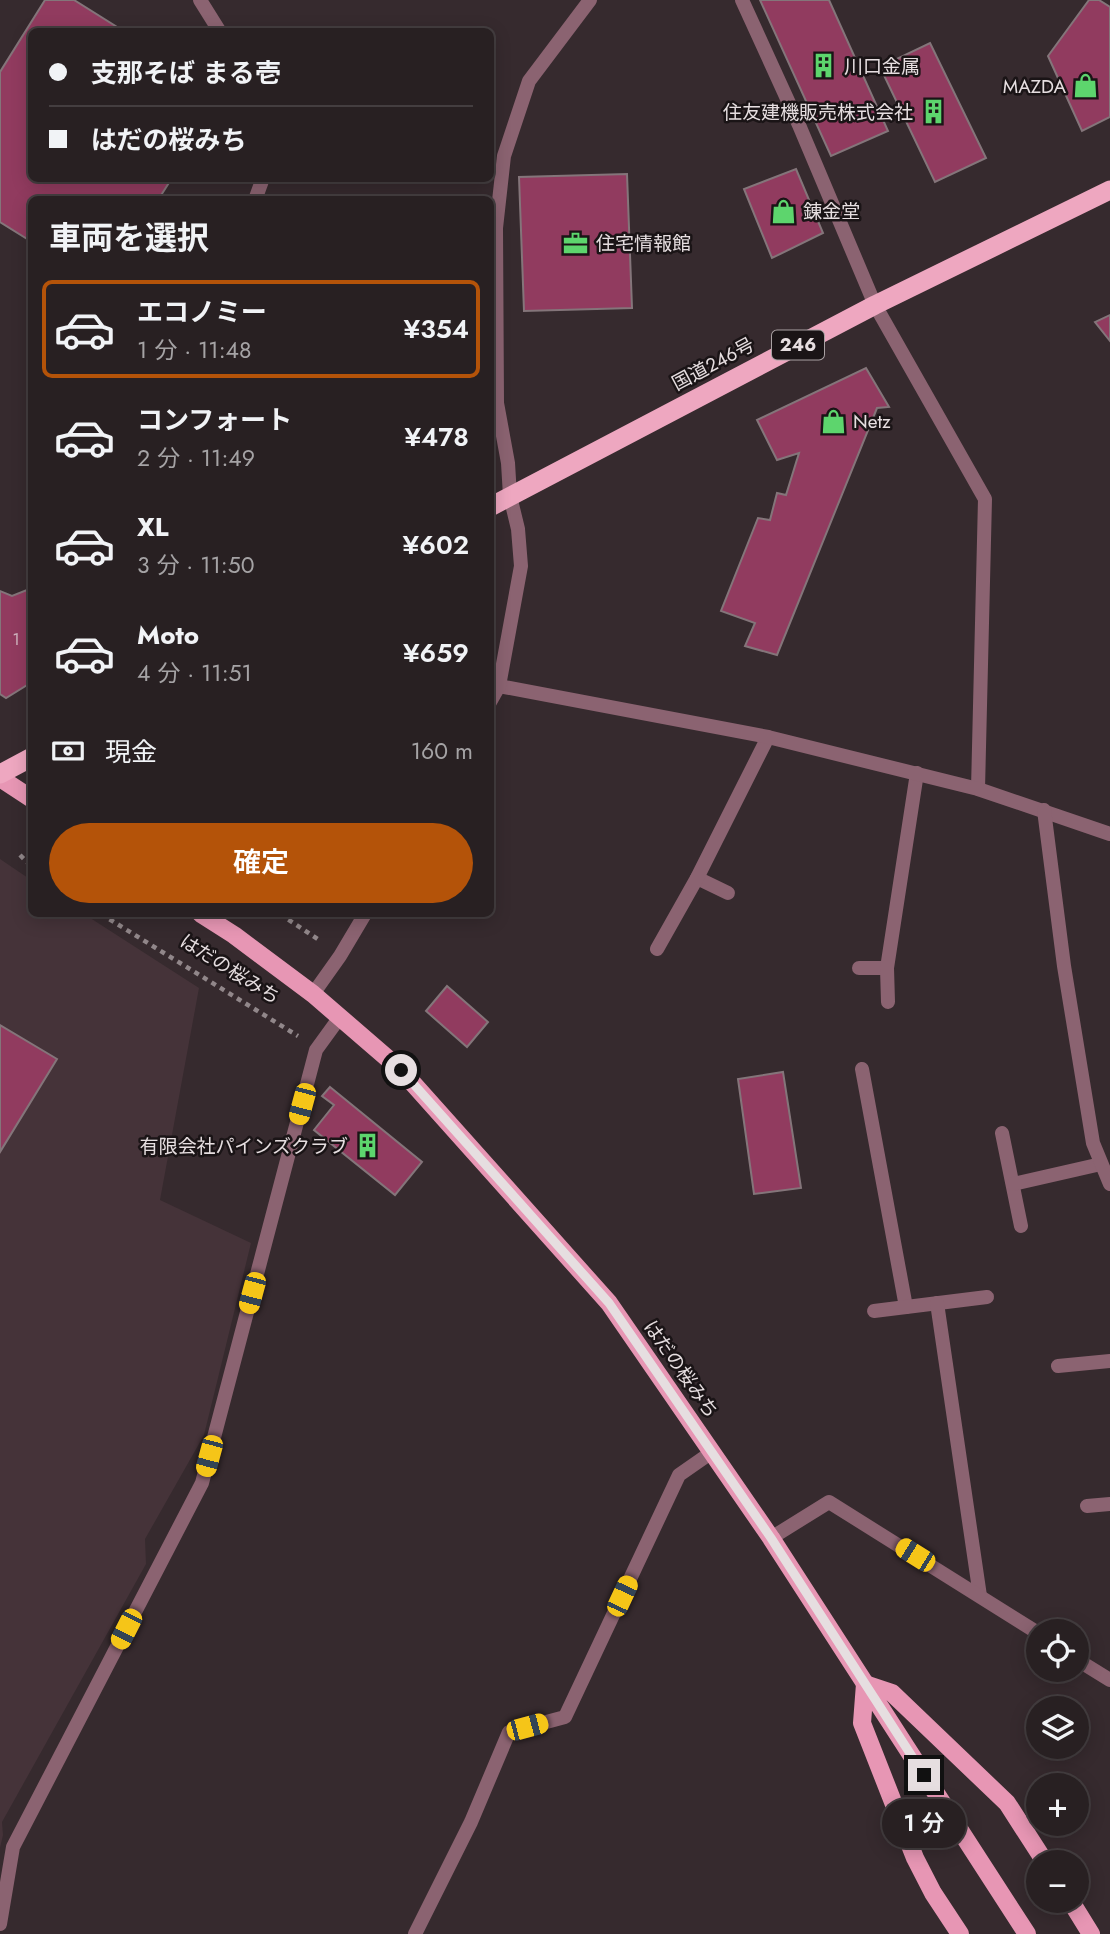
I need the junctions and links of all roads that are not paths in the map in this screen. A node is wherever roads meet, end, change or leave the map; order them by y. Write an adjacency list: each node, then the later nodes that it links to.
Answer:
1 (200, 0): 4 (street)
2 (590, 0): 7 (street)
3 (742, 0): 6 (street)
4 (218, 28)
5 (1110, 190): 6 (highway, 国道246号 / 246)
6 (875, 305): 7 (highway, 国道246号 / 246); 14 (street)
7 (496, 502): 8 (street)
8 (499, 686): 9 (street); 10 (street)
9 (494, 695)
10 (768, 737): 12 (street); 18 (street)
11 (28, 759): 13 (highway)
12 (917, 773): 14 (street); 24 (street)
13 (0, 776): 15 (main road)
14 (978, 789): 16 (street)
15 (28, 796)
16 (1044, 810): 17 (street); 30 (street)
17 (1110, 834)
18 (697, 878): 19 (street); 22 (street)
19 (728, 893)
20 (205, 917): 25 (main road, はだの桜みち)
21 (363, 917): 25 (street)
22 (657, 949)
23 (859, 968): 24 (street)
24 (887, 968): 26 (street)
25 (313, 994): 27 (main road, はだの桜みち)
26 (888, 1002)
27 (340, 1017): 40 (main road, はだの桜みち); 51 (street)
28 (862, 1069): 36 (street)
29 (1002, 1133): 31 (street)
30 (1101, 1164): 31 (street); 32 (street)
31 (1013, 1184): 33 (street)
32 (1110, 1184)
33 (1021, 1226)
34 (987, 1297): 35 (street)
35 (937, 1303): 36 (street); 44 (street)
36 (906, 1307): 37 (street)
37 (874, 1311)
38 (1110, 1361): 39 (street)
39 (1058, 1366)
40 (712, 1452): 43 (main road, はだの桜みち); 52 (street)
41 (1110, 1504): 42 (street)
42 (1087, 1506)
43 (771, 1538): 44 (street); 48 (main road, はだの桜みち)
44 (980, 1596): 45 (street)
45 (1026, 1625)
46 (1089, 1667): 47 (street)
47 (1110, 1681)
48 (865, 1684): 49 (main road); 53 (main road); 54 (main road, はだの桜みち)
49 (1037, 1850)
50 (1078, 1913): 55 (main road)
51 (0, 1924)
52 (415, 1934)
53 (960, 1934)
54 (1027, 1934)
55 (1091, 1934)

